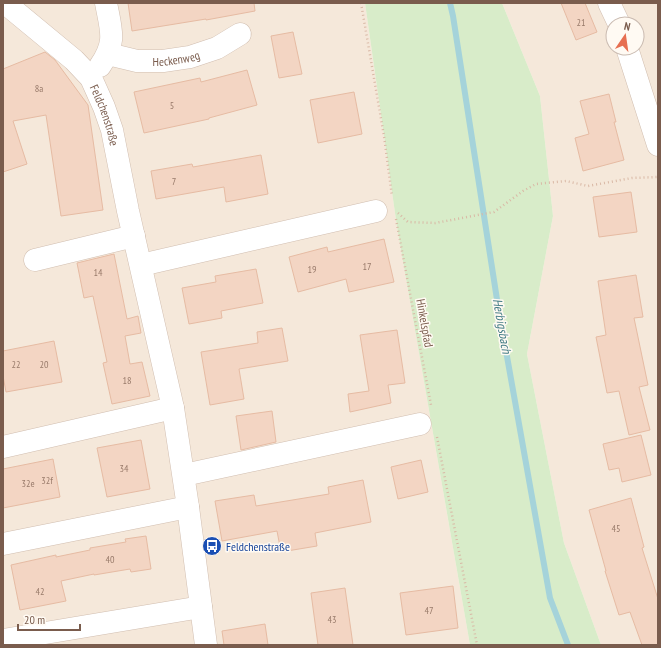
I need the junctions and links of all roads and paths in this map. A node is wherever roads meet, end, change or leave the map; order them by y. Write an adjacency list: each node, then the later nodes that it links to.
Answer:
1 (5, 3): 9 (street, Feldchenstraße)
2 (106, 3): 7 (street)
3 (361, 3): 12 (path, Hinkelspfad)
4 (610, 3): 5 (street)
5 (616, 16)
6 (240, 34): 7 (street, Heckenweg)
7 (108, 54): 9 (street)
8 (630, 56): 10 (street)
9 (91, 78): 13 (street, Feldchenstraße)
10 (658, 145)
11 (658, 177): 12 (path)
12 (388, 208): 15 (street); 17 (path, Hinkelspfad)
13 (134, 236): 14 (street); 15 (street, Feldchenstraße)
14 (35, 260)
15 (141, 265): 16 (street, Feldchenstraße)
16 (173, 408): 18 (street); 19 (street, Feldchenstraße)
17 (429, 423): 19 (street); 25 (path, Hinkelspfad)
18 (3, 448)
19 (184, 475): 20 (street, Feldchenstraße)
20 (188, 507): 21 (street); 22 (street, Feldchenstraße)
21 (3, 544)
22 (201, 607): 23 (street); 24 (street, Feldchenstraße)
23 (3, 640)
24 (206, 645)
25 (477, 645)

